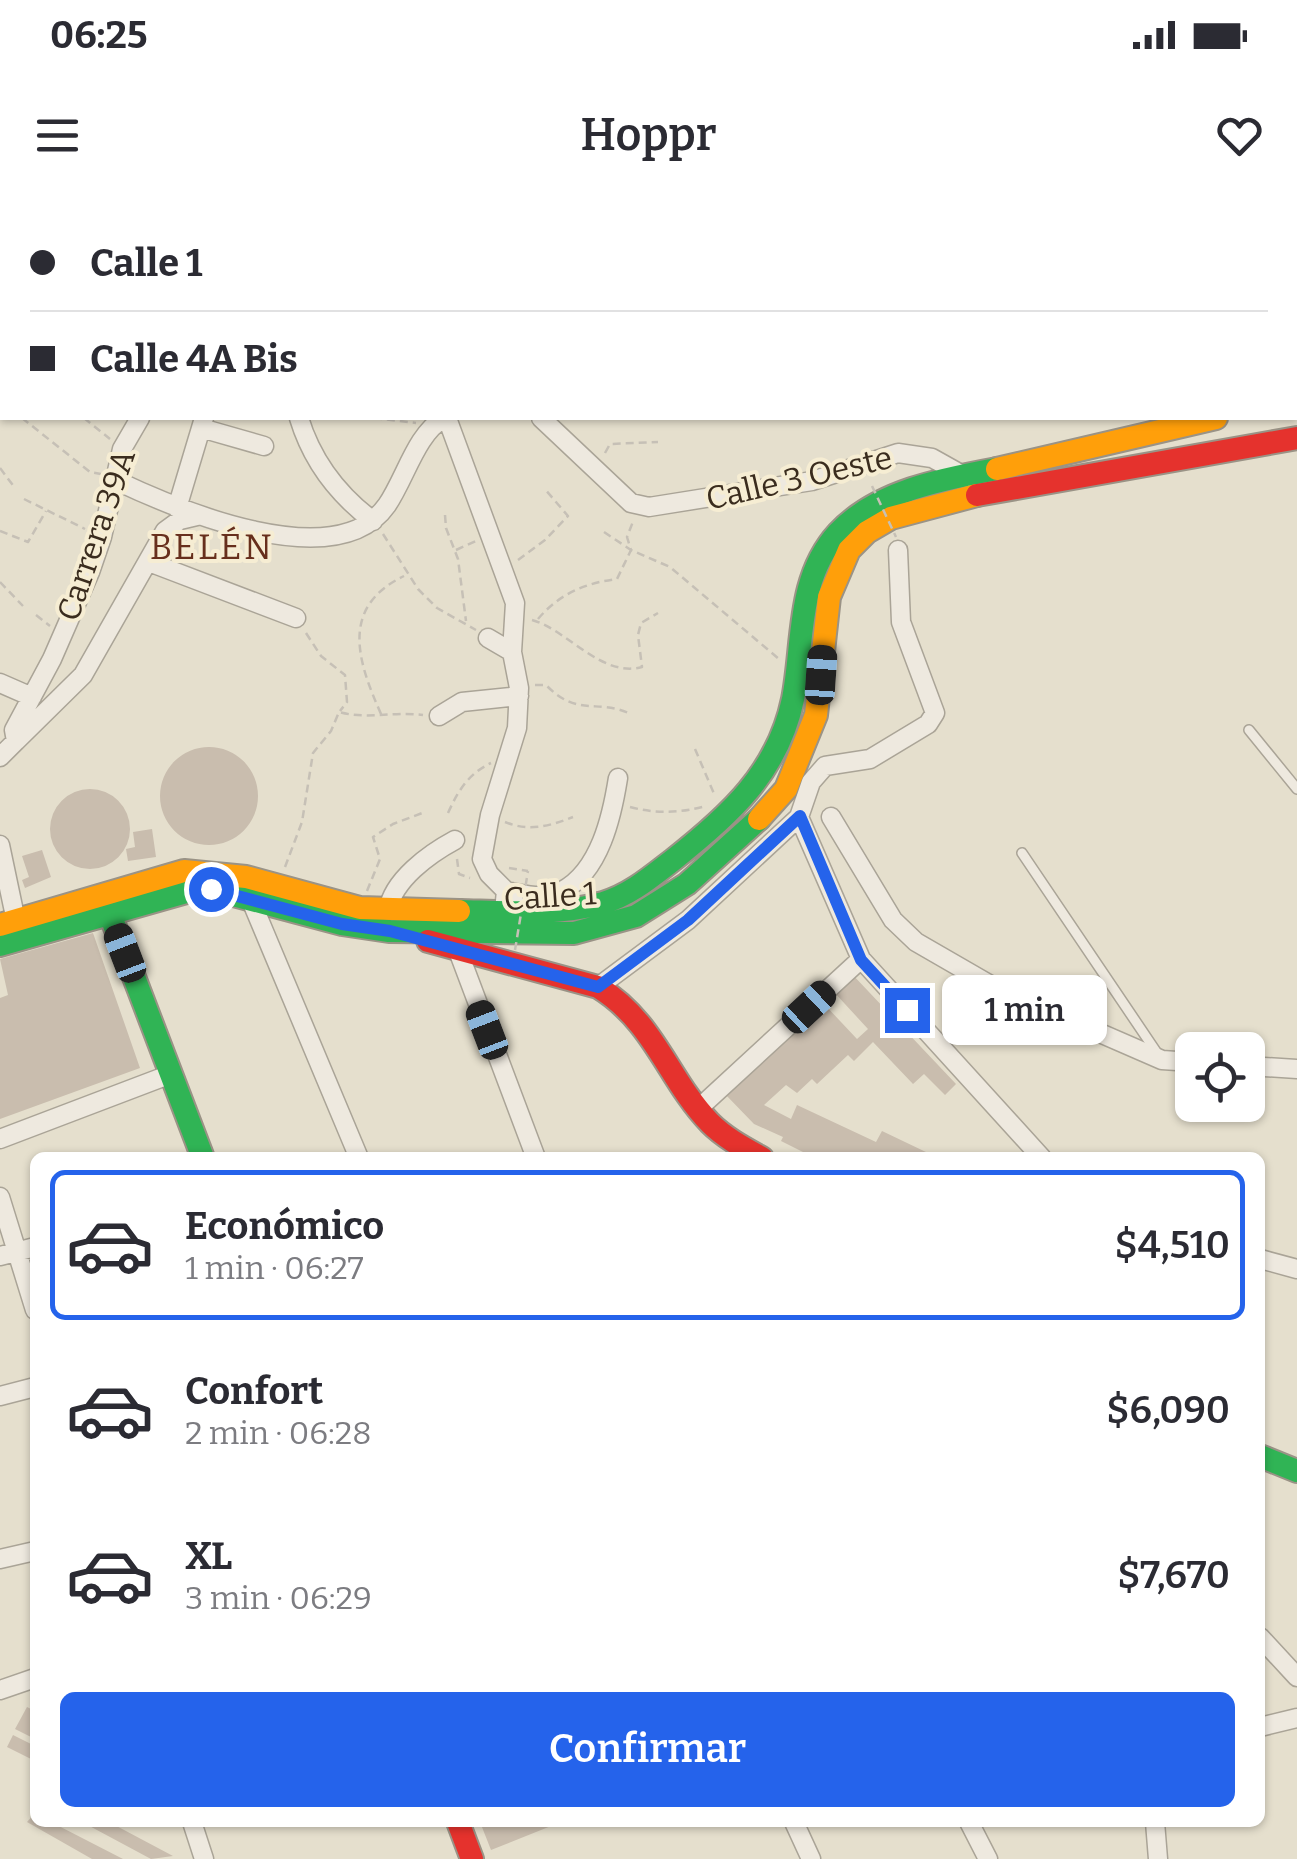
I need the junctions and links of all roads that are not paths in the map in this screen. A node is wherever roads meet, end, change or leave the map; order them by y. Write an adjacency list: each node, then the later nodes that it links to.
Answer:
1 (139, 420): 12 (street, Carrera 39A)
2 (299, 420): 16 (street)
3 (440, 420): 16 (street); 21 (street)
4 (543, 420): 11 (street, Calle 3 Oeste)
5 (1210, 420): 11 (main road)
6 (1218, 420): 10 (main road)
7 (203, 422): 9 (street); 14 (street)
8 (1297, 438): 10 (main road)
9 (264, 446)
10 (1233, 451): 13 (main road)
11 (966, 477): 13 (main road)
12 (115, 480): 14 (street); 24 (street, Carrera 39A)
13 (908, 497): 37 (main road, Calle 1); 39 (main road, Calle 1)
14 (178, 508): 15 (street)
15 (197, 516): 16 (street); 18 (street)
16 (373, 521)
17 (897, 543): 31 (street)
18 (149, 562): 19 (street); 27 (street)
19 (296, 618)
20 (488, 638): 21 (street)
21 (512, 652): 23 (street)
22 (0, 682): 24 (street)
23 (519, 692): 25 (street); 37 (street)
24 (32, 697): 27 (street, Carrera 39A)
25 (439, 716)
26 (1249, 730): 30 (lane)
27 (16, 741): 28 (street, Carrera 39A)
28 (0, 757)
29 (618, 778): 37 (street)
30 (1297, 789)
31 (800, 816): 43 (street); 44 (street)
32 (831, 817): 45 (street)
33 (455, 840): 39 (street)
34 (0, 845): 40 (street)
35 (1022, 852): 45 (lane)
36 (250, 898): 38 (main road, Calle 1); 39 (main road, Calle 1); 53 (street)
37 (505, 901): 39 (main road, Calle 1)
38 (107, 905): 39 (main road, Calle 1); 40 (main road, Calle 1); 41 (main road, Calle 1); 49 (main road)
39 (389, 921): 42 (main road)
40 (8, 923)
41 (0, 945)
42 (456, 948): 44 (main road); 54 (street)
43 (861, 960): 50 (street); 56 (street)
44 (598, 987): 50 (main road)
45 (1162, 1060): 46 (street)
46 (1175, 1061)
47 (1265, 1067): 48 (street)
48 (1297, 1069)
49 (170, 1074): 51 (street); 52 (main road)
50 (698, 1108): 55 (main road)
51 (0, 1139)
52 (201, 1152)
53 (357, 1152)
54 (534, 1152)
55 (752, 1152)
56 (1037, 1152)
57 (0, 1197): 58 (street)
58 (17, 1252): 61 (street)
59 (1265, 1260): 60 (street)
60 (1297, 1269)
61 (30, 1294)
62 (30, 1388): 63 (street)
63 (0, 1396)
64 (1265, 1458): 65 (main road)
65 (1297, 1471)
66 (30, 1552): 67 (street)
67 (0, 1559)
68 (1265, 1642): 69 (street)
69 (1297, 1677)
70 (30, 1680): 71 (street)
71 (0, 1690)
72 (1297, 1718): 73 (street)
73 (1265, 1726)
74 (194, 1827): 79 (street)
75 (460, 1827): 80 (main road)
76 (796, 1827): 81 (street)
77 (972, 1827): 82 (street)
78 (1155, 1827): 83 (street)
79 (204, 1859)
80 (472, 1859)
81 (811, 1859)
82 (988, 1859)
83 (1158, 1859)

